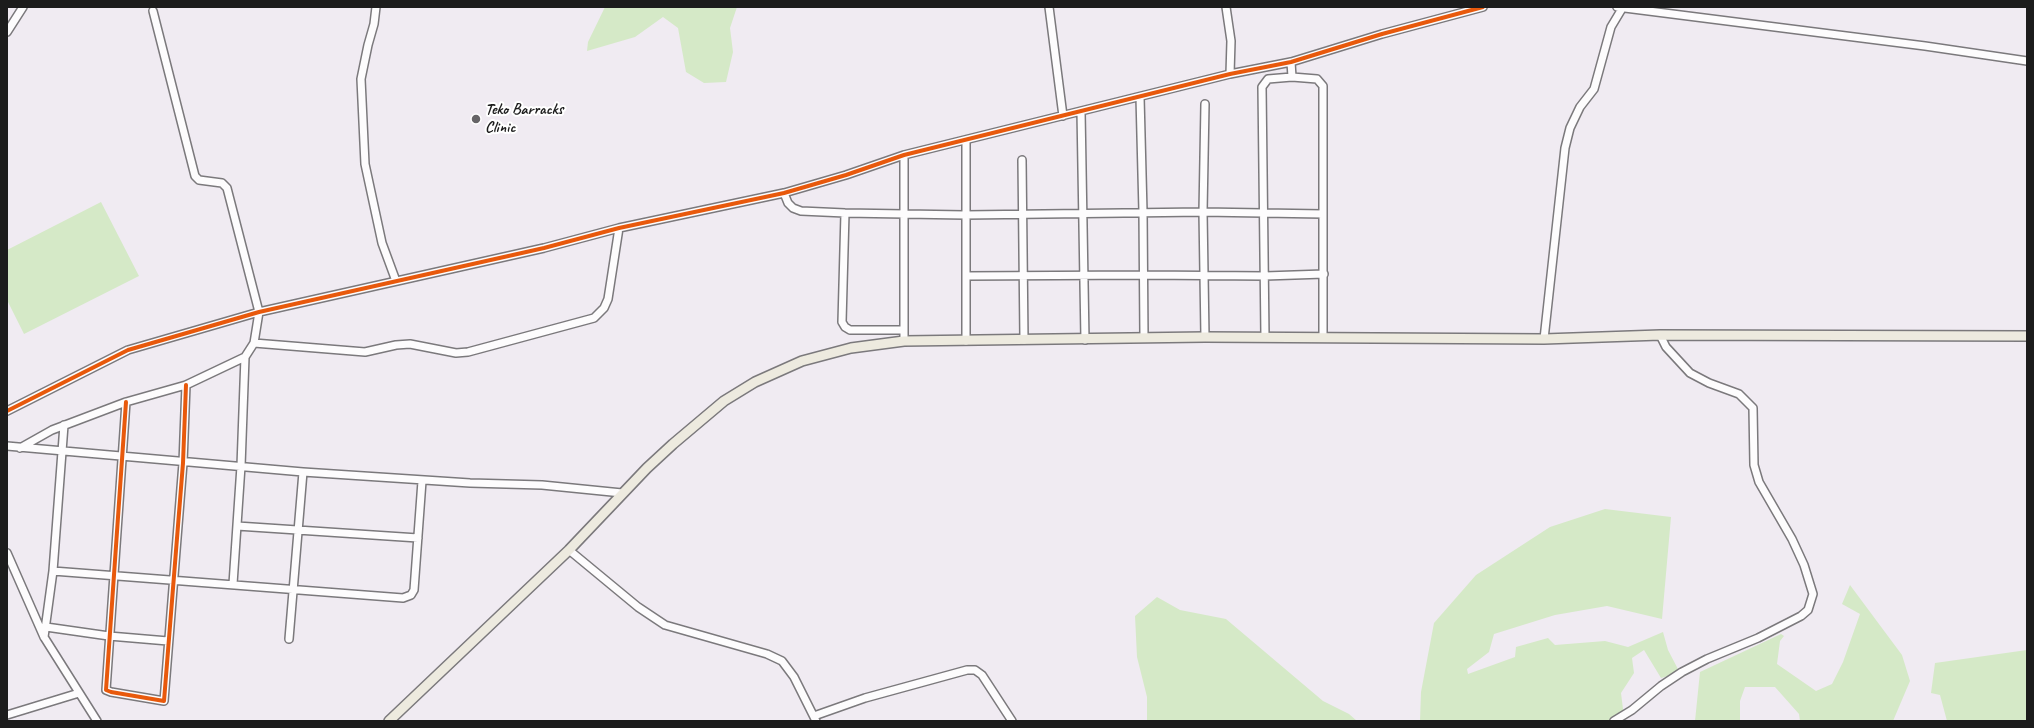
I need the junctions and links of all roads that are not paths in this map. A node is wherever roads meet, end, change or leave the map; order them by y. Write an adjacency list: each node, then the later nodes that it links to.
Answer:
1 (23, 7): 8 (street)
2 (376, 7): 38 (street)
3 (1049, 7): 16 (street)
4 (1226, 7): 11 (street)
5 (1483, 7): 10 (street)
6 (1621, 7): 9 (street); 47 (street)
7 (153, 11): 39 (street)
8 (7, 32)
9 (2027, 61)
10 (1291, 62): 11 (street); 12 (street)
11 (1230, 74): 13 (street)
12 (1292, 77): 24 (street); 28 (street)
13 (1140, 97): 15 (street); 21 (street)
14 (1205, 104): 22 (street)
15 (1081, 111): 16 (street); 27 (street)
16 (1063, 116): 17 (street)
17 (966, 140): 18 (street); 29 (street)
18 (904, 155): 20 (street); 25 (street)
19 (1022, 160): 26 (street)
20 (784, 192): 23 (street); 30 (street)
21 (1143, 212): 22 (street); 27 (street); 32 (street)
22 (1203, 212): 24 (street); 33 (street)
23 (845, 213): 25 (street); 40 (street)
24 (1263, 213): 28 (street); 37 (street)
25 (904, 214): 29 (street); 40 (street)
26 (1023, 214): 27 (street); 29 (street); 35 (street)
27 (1083, 214): 36 (street)
28 (1323, 214): 31 (street)
29 (965, 215): 34 (street)
30 (619, 228): 38 (street); 52 (street)
31 (1324, 274): 37 (street); 46 (street)
32 (1144, 275): 33 (street); 36 (street); 44 (street)
33 (1205, 275): 37 (street); 43 (street)
34 (966, 276): 35 (street); 48 (street)
35 (1023, 276): 36 (street); 49 (street)
36 (1084, 276): 50 (street)
37 (1264, 276): 45 (street)
38 (396, 281): 39 (street)
39 (259, 312): 52 (street); 56 (street)
40 (904, 330): 51 (street)
41 (1660, 335): 42 (main road); 47 (main road); 88 (street)
42 (2027, 336)
43 (1205, 337): 44 (main road); 45 (main road)
44 (1144, 338): 50 (main road)
45 (1265, 338): 46 (main road)
46 (1323, 338): 47 (main road)
47 (1544, 339)
48 (966, 340): 49 (main road); 51 (main road)
49 (1024, 340): 50 (main road)
50 (1084, 340)
51 (904, 341): 66 (main road)
52 (254, 343): 53 (street)
53 (245, 357): 54 (street); 63 (street)
54 (186, 385): 55 (street); 62 (street)
55 (126, 402): 57 (street); 61 (street)
56 (7, 411)
57 (64, 425): 59 (street); 60 (street)
58 (7, 446): 59 (street)
59 (20, 448): 60 (street)
60 (62, 452): 61 (street); 72 (street)
61 (122, 457): 62 (street); 73 (street)
62 (183, 463): 63 (street); 74 (street)
63 (241, 466): 64 (street); 67 (street)
64 (303, 472): 65 (street); 68 (street)
65 (422, 481): 66 (street); 69 (street)
66 (622, 493): 70 (main road)
67 (237, 526): 68 (street); 75 (street)
68 (298, 531): 69 (street); 76 (street)
69 (418, 538): 76 (street)
70 (569, 550): 84 (street); 86 (main road)
71 (7, 553): 79 (street)
72 (53, 571): 73 (street); 77 (street)
73 (114, 576): 74 (street); 78 (street)
74 (173, 581): 75 (street); 81 (street)
75 (233, 584): 76 (street)
76 (294, 588): 80 (street)
77 (46, 627): 78 (street); 79 (street)
78 (109, 636): 81 (street); 81 (street)
79 (44, 637): 82 (street)
80 (289, 639)
81 (168, 641)
82 (79, 693): 83 (street); 85 (street)
83 (7, 715)
84 (815, 719): 87 (street)
85 (97, 721)
86 (389, 721)
87 (1012, 721)
88 (1614, 721)

